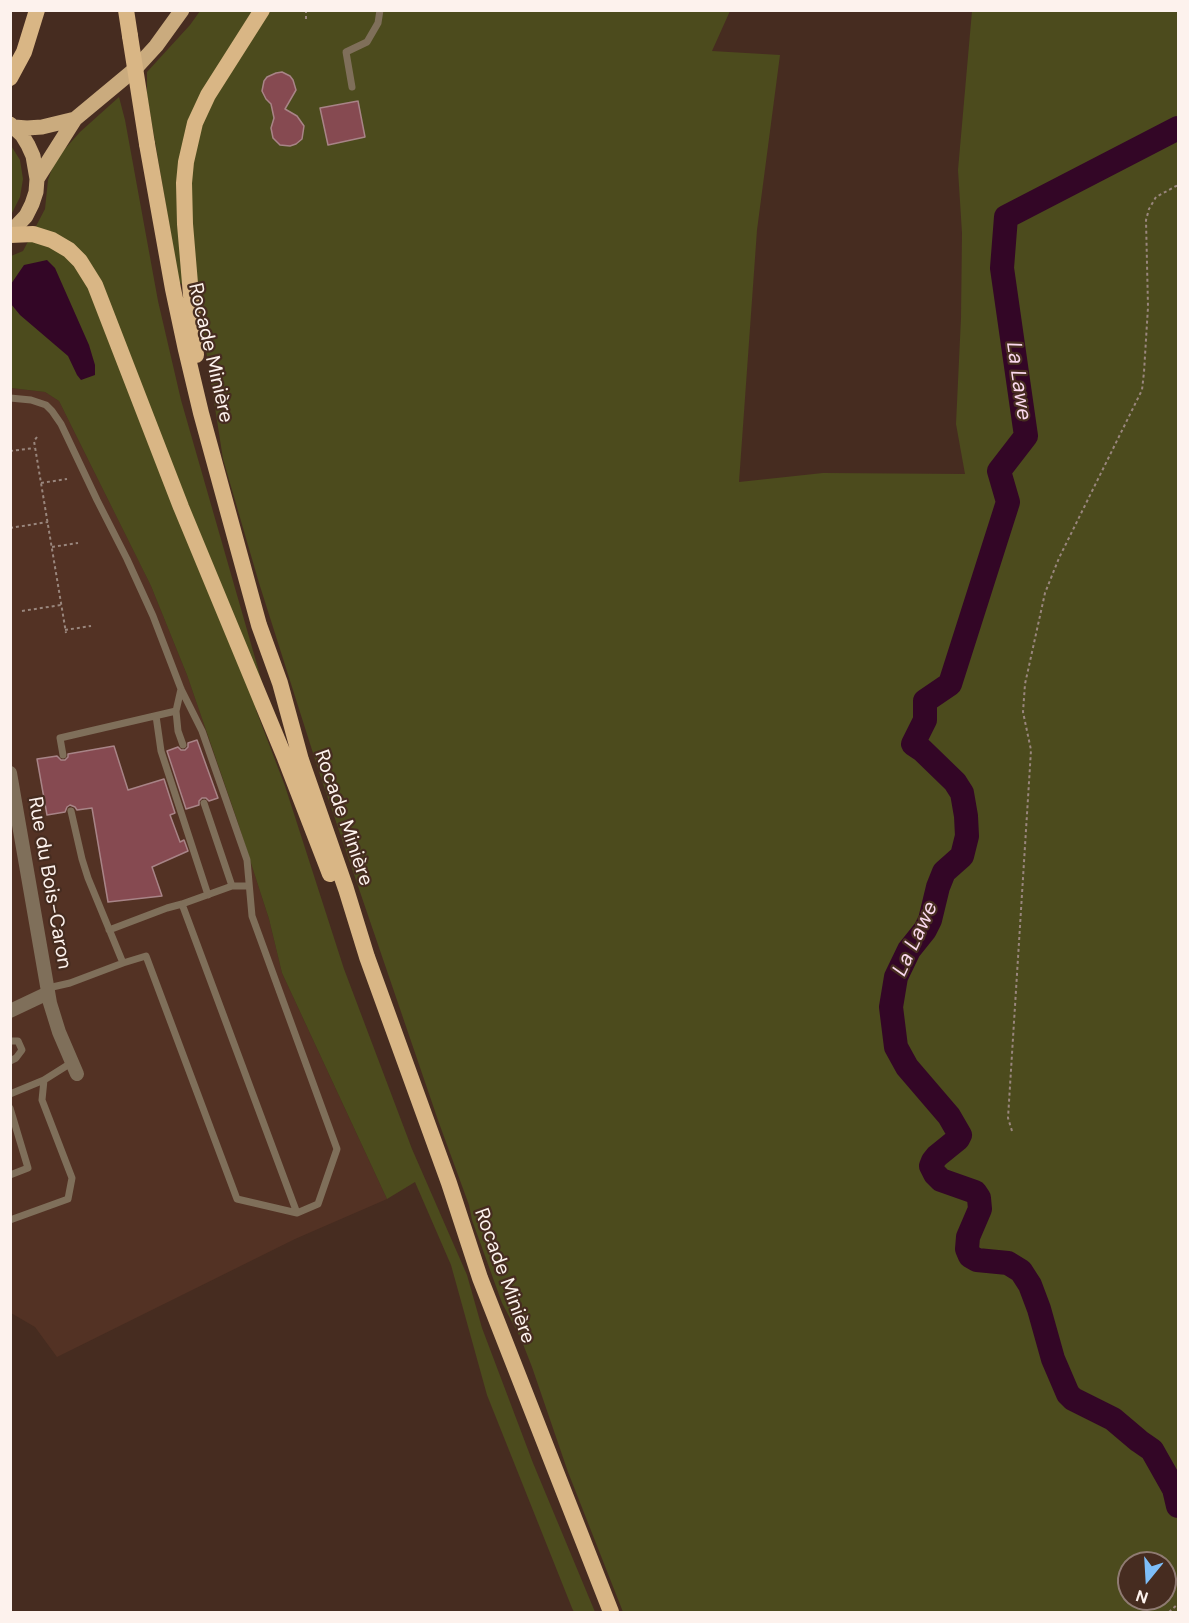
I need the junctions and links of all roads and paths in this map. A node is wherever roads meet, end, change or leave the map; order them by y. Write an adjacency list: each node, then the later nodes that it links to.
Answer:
1 (37, 10): 8 (highway)
2 (126, 10): 16 (highway, Rocade Minière, bridge)
3 (182, 10): 10 (main road)
4 (262, 10): 16 (highway)
5 (306, 10): 7 (path)
6 (380, 10): 9 (lane)
7 (306, 21)
8 (10, 78)
9 (352, 87)
10 (75, 119): 11 (main road); 12 (main road)
11 (12, 125): 12 (main road)
12 (37, 179): 14 (main road)
13 (1179, 185): 52 (path)
14 (10, 234): 42 (highway)
15 (10, 398): 29 (lane)
16 (201, 413): 42 (highway, Rocade Minière)
17 (37, 437): 18 (path)
18 (36, 448): 19 (path); 21 (path)
19 (10, 451)
20 (67, 479): 21 (path)
21 (41, 483): 22 (path)
22 (48, 522): 23 (path); 25 (path)
23 (10, 528)
24 (78, 543): 25 (path)
25 (52, 547): 26 (path)
26 (61, 605): 27 (path); 28 (path)
27 (22, 611)
28 (91, 626)
29 (181, 689): 30 (lane); 38 (lane)
30 (176, 711): 31 (lane); 32 (lane)
31 (156, 716): 33 (lane); 39 (lane)
32 (183, 745)
33 (63, 755)
34 (10, 773): 44 (street, Rue du Bois-Caron)
35 (204, 803): 37 (lane)
36 (71, 811): 41 (lane)
37 (232, 886): 38 (lane); 39 (lane)
38 (248, 886): 54 (lane)
39 (208, 895): 40 (lane)
40 (182, 904): 41 (lane); 54 (lane)
41 (109, 930): 43 (lane)
42 (367, 957): 57 (highway, Rocade Minière)
43 (123, 963): 44 (lane); 54 (lane)
44 (48, 991): 45 (street, Rue du Bois-Caron); 48 (street)
45 (10, 1011)
46 (10, 1041): 47 (lane)
47 (10, 1060)
48 (74, 1069): 49 (lane)
49 (44, 1080): 50 (lane); 55 (lane)
50 (10, 1094)
51 (10, 1108): 53 (lane)
52 (1012, 1131)
53 (10, 1175)
54 (297, 1214)
55 (10, 1220)
56 (1179, 1604): 58 (path)
57 (611, 1612)
58 (1168, 1612)

